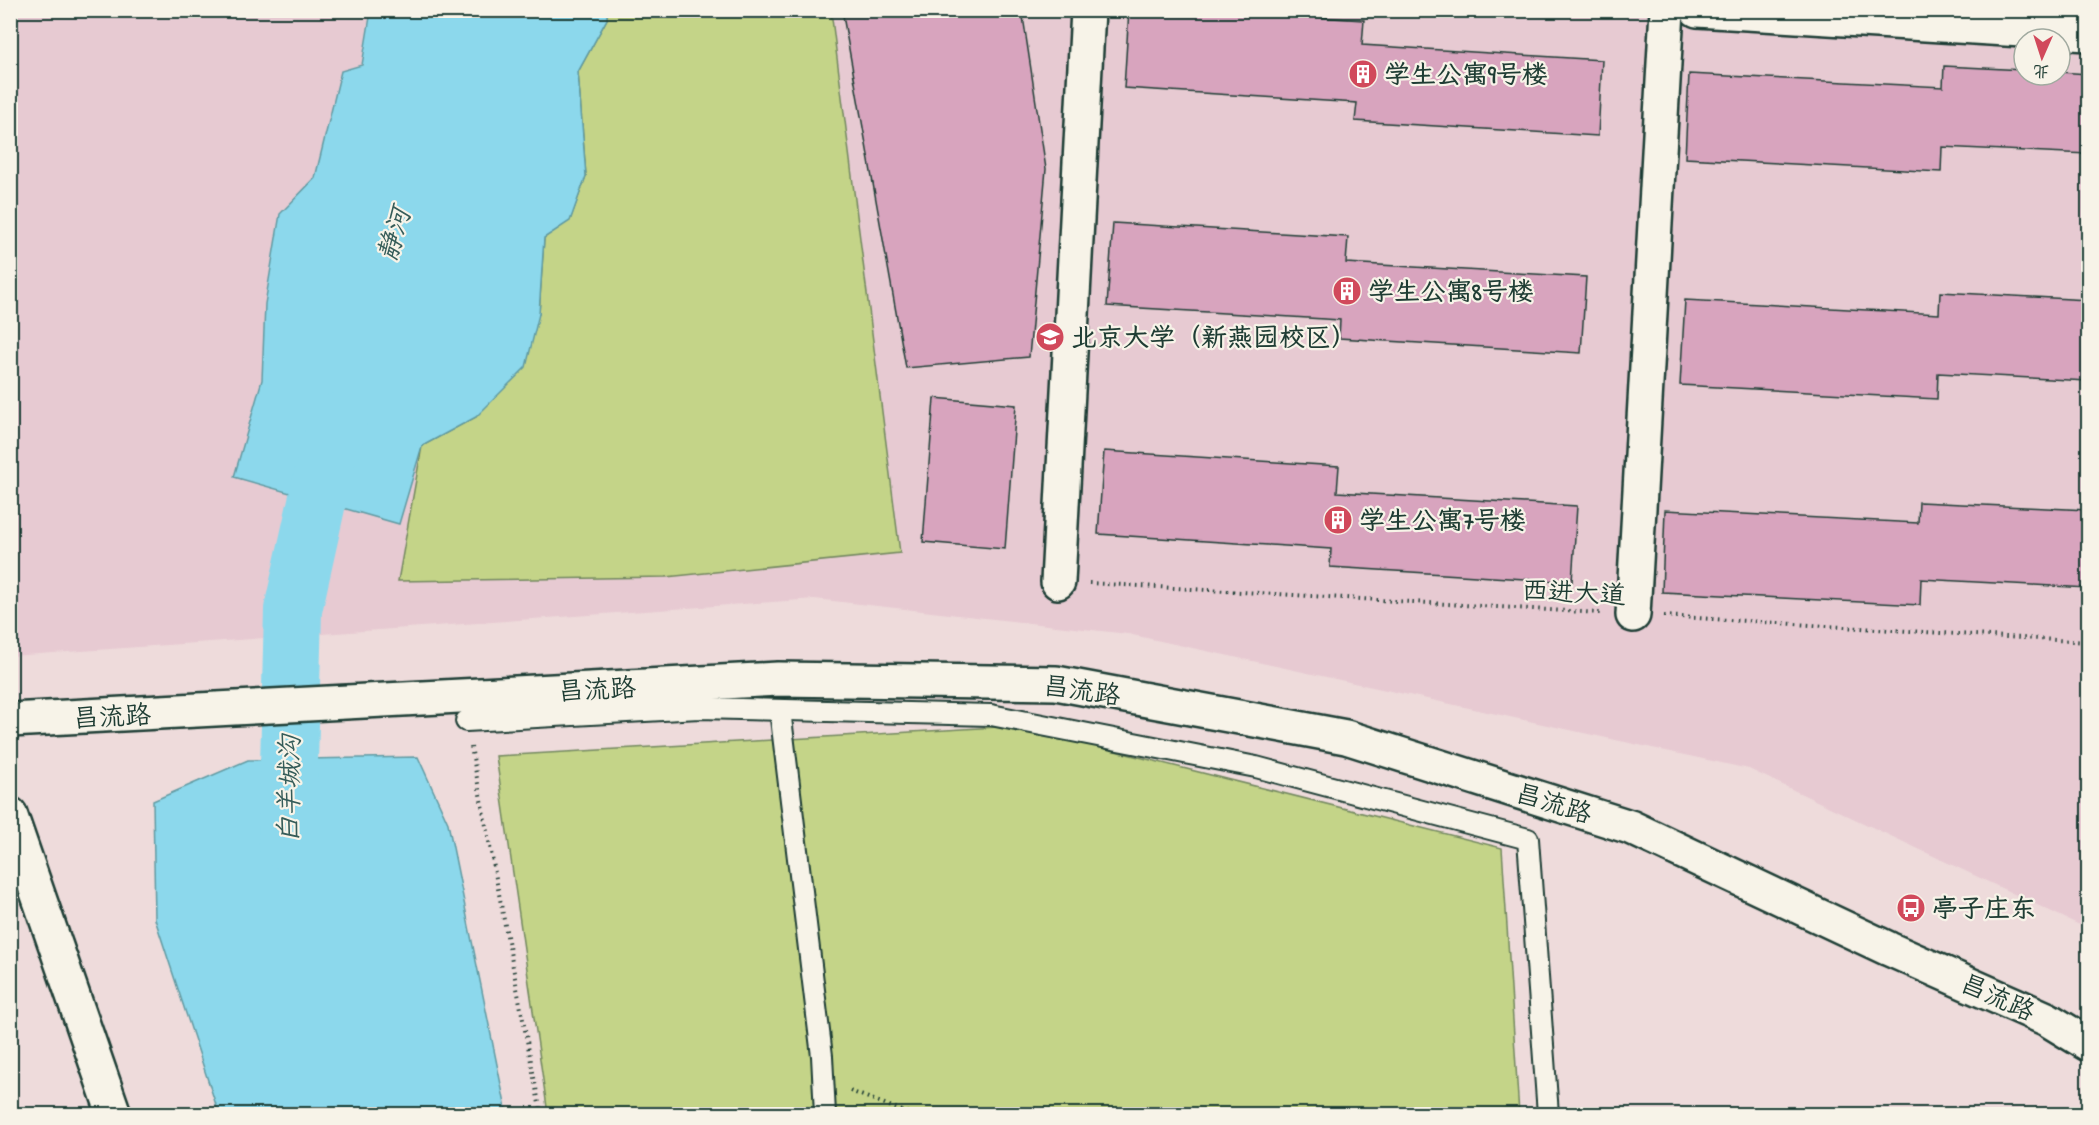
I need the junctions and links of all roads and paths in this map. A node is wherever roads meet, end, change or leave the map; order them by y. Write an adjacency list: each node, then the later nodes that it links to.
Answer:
1 (1088, 10): 5 (main road)
2 (1667, 10): 6 (main road)
3 (1697, 10): 4 (main road)
4 (2088, 34)
5 (1058, 582): 6 (path, 西进大道)
6 (1633, 615): 7 (path, 西进大道)
7 (2088, 642)
8 (780, 710): 10 (lane); 13 (lane); 18 (lane)
9 (10, 720): 12 (main road, 昌流路)
10 (466, 721): 15 (path)
11 (10, 814): 14 (main road)
12 (2088, 1044)
13 (824, 1082): 16 (lane); 17 (path)
14 (114, 1114)
15 (540, 1114)
16 (825, 1114)
17 (911, 1114)
18 (1548, 1114)

